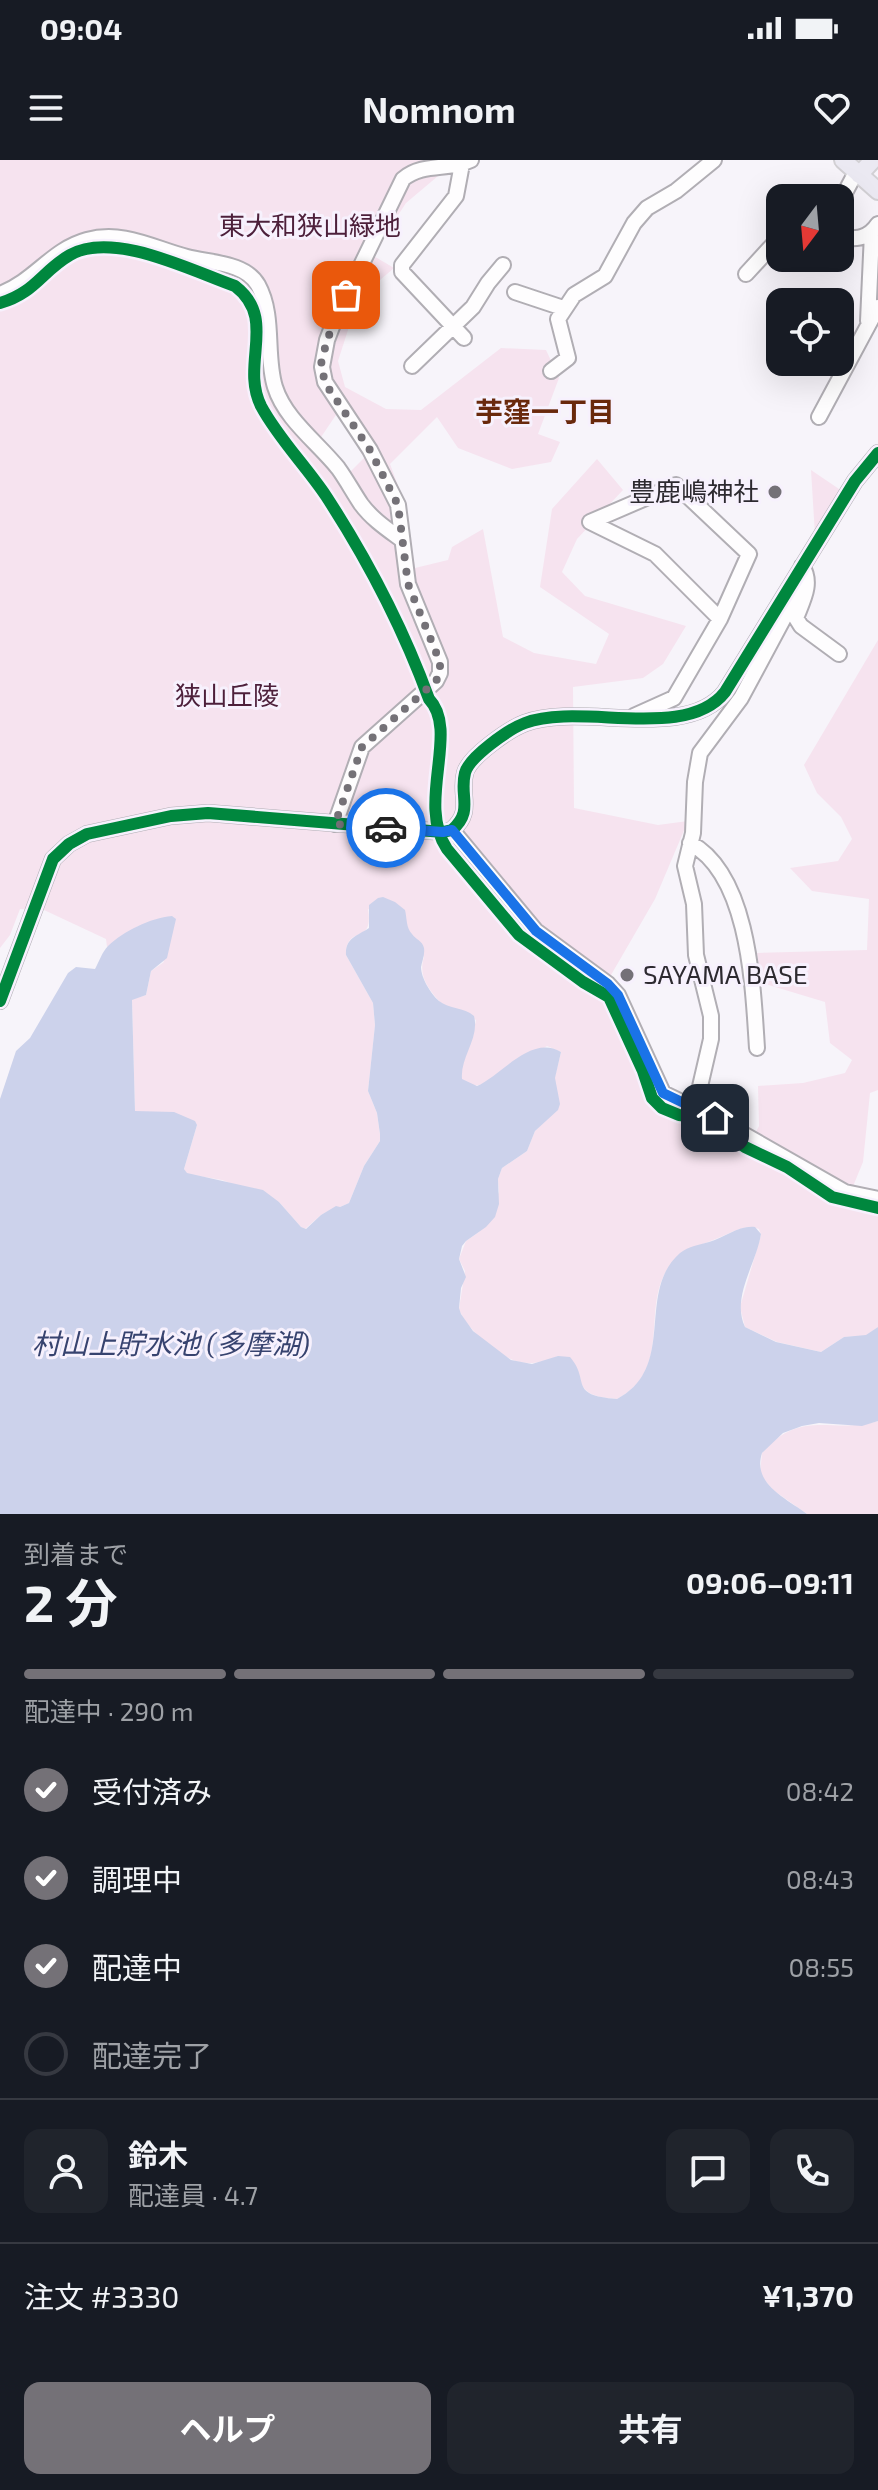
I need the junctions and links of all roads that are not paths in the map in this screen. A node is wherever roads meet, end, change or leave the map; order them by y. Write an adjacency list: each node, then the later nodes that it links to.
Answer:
1 (714, 160): 16 (street)
2 (843, 160): 5 (main road)
3 (873, 160): 5 (main road)
4 (467, 162): 17 (street); 24 (street)
5 (858, 174): 6 (street); 7 (main road)
6 (852, 184)
7 (878, 191)
8 (875, 229): 9 (street); 18 (street)
9 (854, 237)
10 (766, 252): 12 (street)
11 (503, 265): 17 (street)
12 (746, 274)
13 (515, 292): 16 (street)
14 (0, 294): 24 (street)
15 (878, 307): 18 (street)
16 (563, 308): 21 (street)
17 (453, 326): 19 (street); 20 (street)
18 (867, 328): 22 (street)
19 (464, 338)
20 (412, 366)
21 (551, 371)
22 (819, 417)
23 (878, 453): 25 (street)
24 (402, 540): 29 (street)
25 (798, 572): 27 (street); 28 (street); 31 (street)
26 (720, 619): 26 (street); 28 (street)
27 (839, 654)
28 (630, 718): 30 (street)
29 (335, 824): 30 (street); 32 (street)
30 (452, 830): 34 (street)
31 (690, 843): 33 (street); 34 (street)
32 (0, 1001)
33 (757, 1048)
34 (695, 1108): 35 (street)
35 (878, 1199)

